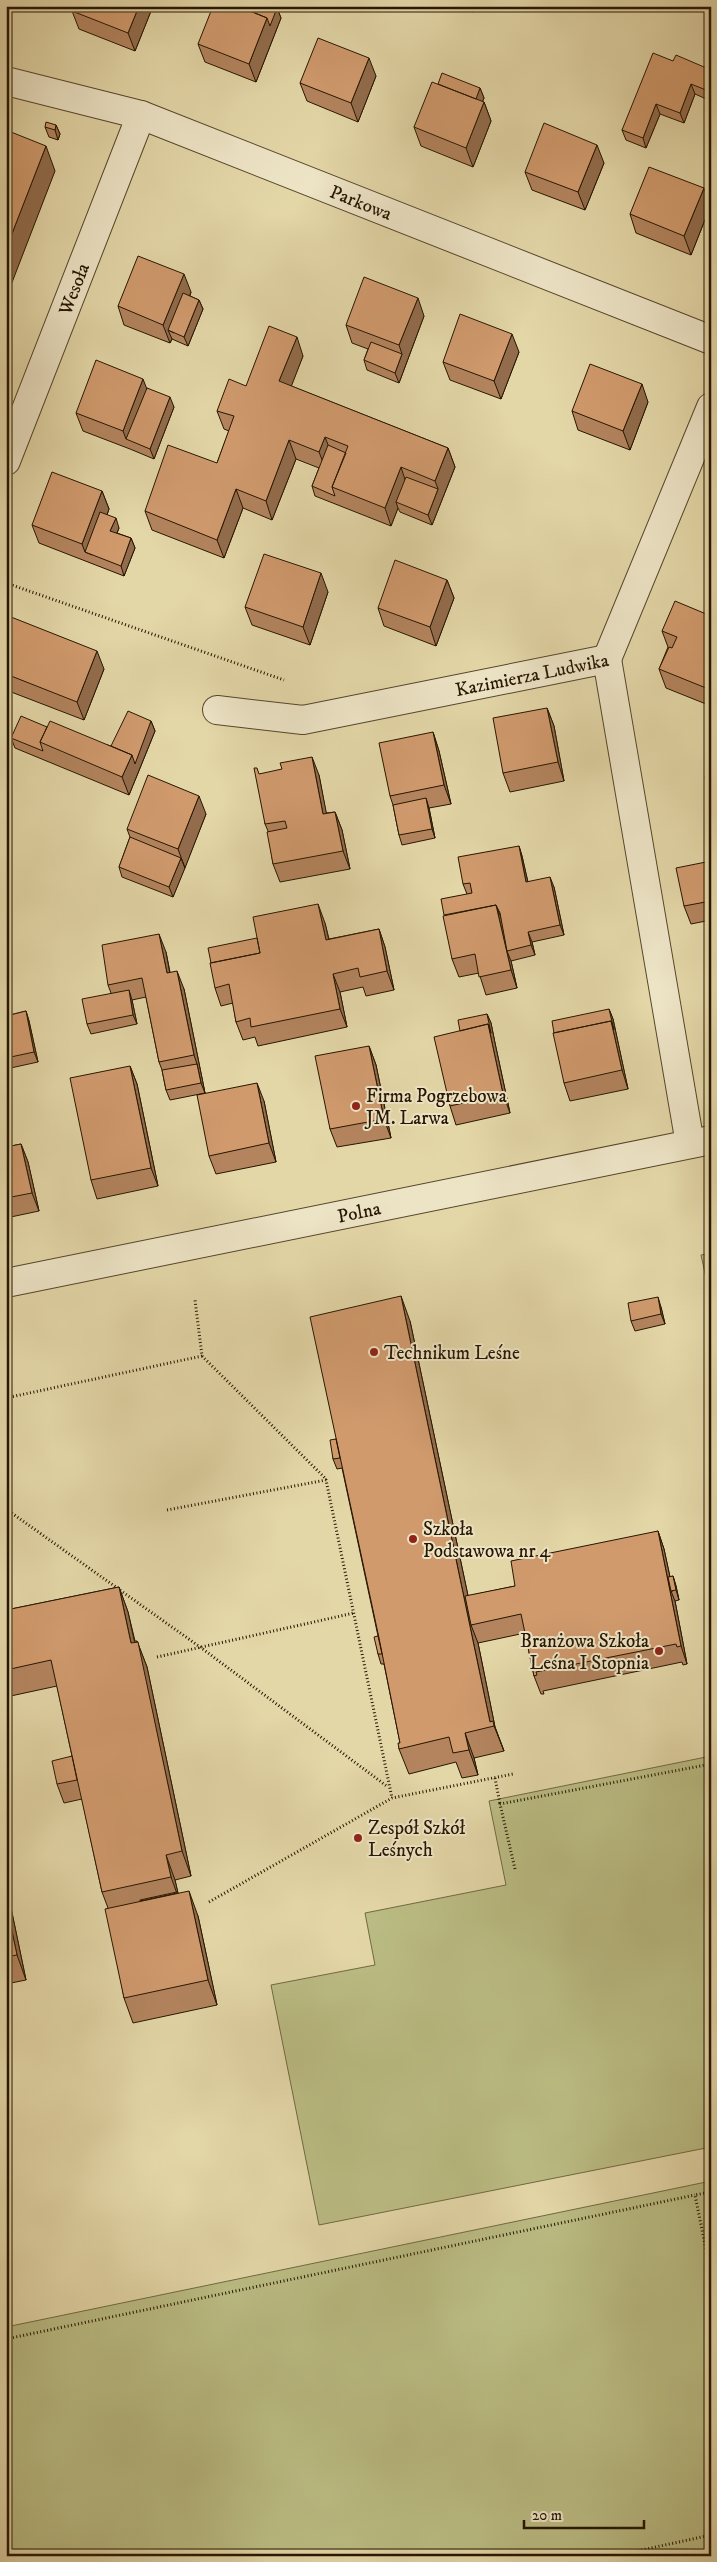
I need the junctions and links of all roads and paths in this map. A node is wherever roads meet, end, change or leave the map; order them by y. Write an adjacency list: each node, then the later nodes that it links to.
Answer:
1 (6, 81): 2 (street, Parkowa)
2 (141, 115): 3 (street, Parkowa); 5 (street, Wesoła)
3 (711, 340)
4 (711, 407): 7 (street, Kazimierza Ludwika)
5 (6, 462)
6 (6, 583): 8 (path)
7 (607, 659): 9 (street, Kazimierza Ludwika); 10 (street)
8 (285, 681)
9 (217, 710)
10 (700, 1142): 11 (street, Polna)
11 (6, 1283)
12 (195, 1300): 13 (path)
13 (202, 1356): 14 (path); 15 (path)
14 (6, 1398)
15 (326, 1480): 17 (path); 18 (path)
16 (6, 1509): 19 (path)
17 (167, 1510)
18 (354, 1613): 19 (path); 24 (path)
19 (200, 1647): 20 (path); 24 (path)
20 (157, 1657)
21 (711, 1764): 26 (path)
22 (513, 1774): 23 (path)
23 (495, 1778): 25 (path); 26 (path)
24 (388, 1787): 25 (path)
25 (392, 1798): 28 (path)
26 (500, 1804): 27 (path)
27 (514, 1869)
28 (209, 1902)
29 (711, 2192): 30 (path)
30 (695, 2195): 31 (path); 32 (path)
31 (711, 2274)
32 (6, 2339)
33 (711, 2535): 34 (path)
34 (614, 2556)

